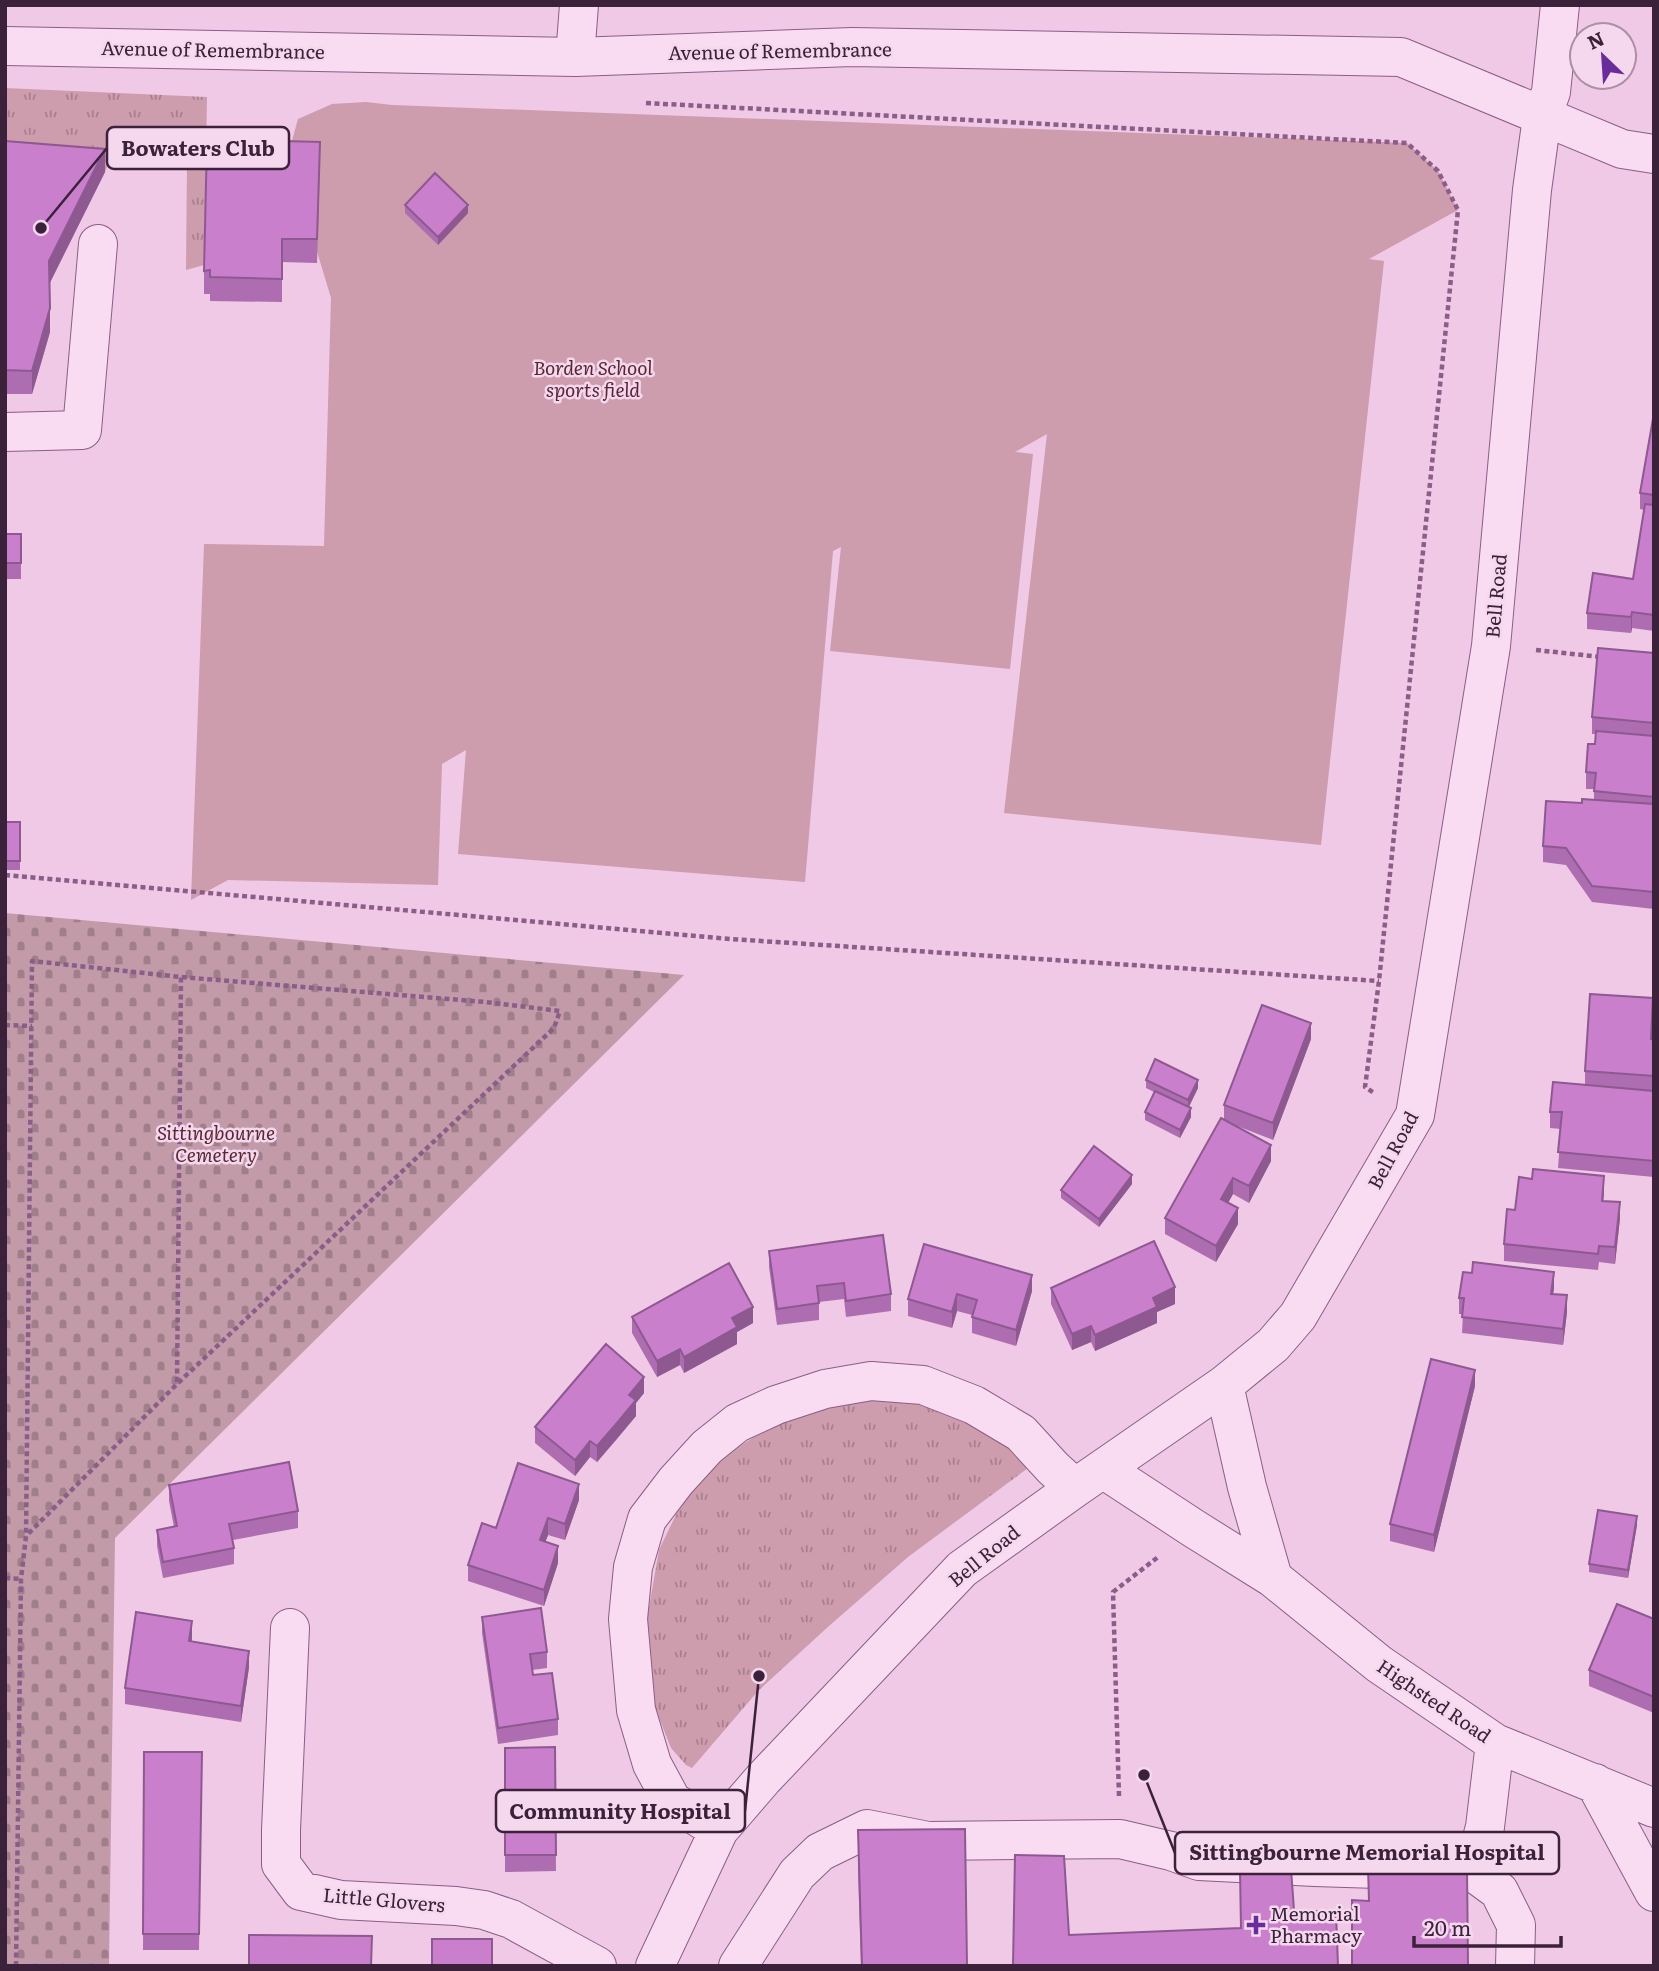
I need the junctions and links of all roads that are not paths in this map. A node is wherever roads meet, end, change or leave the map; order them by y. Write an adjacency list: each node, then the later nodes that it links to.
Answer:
1 (579, 5): 4 (street)
2 (1560, 5): 5 (street, Bell Road)
3 (5, 46): 4 (street, Avenue of Remembrance)
4 (575, 57): 5 (street, Avenue of Remembrance)
5 (1542, 117): 6 (street, Avenue of Remembrance); 9 (street, Bell Road)
6 (1654, 155)
7 (98, 244): 8 (street)
8 (5, 432)
9 (1224, 1385): 10 (street, Bell Road); 11 (street)
10 (1089, 1478): 11 (street, Highsted Road); 16 (street, Bell Road); 16 (street, Highsted Road)
11 (1273, 1578): 13 (street, Highsted Road)
12 (290, 1628): 19 (street, Little Glovers)
13 (1495, 1743): 14 (street, Highsted Road); 17 (street)
14 (1595, 1783): 15 (street, Highsted Road); 18 (street)
15 (1654, 1808)
16 (719, 1830): 20 (street, Bell Road)
17 (1473, 1872): 21 (street); 22 (street)
18 (1654, 1892)
19 (597, 1966)
20 (655, 1966)
21 (738, 1966)
22 (1515, 1966)

